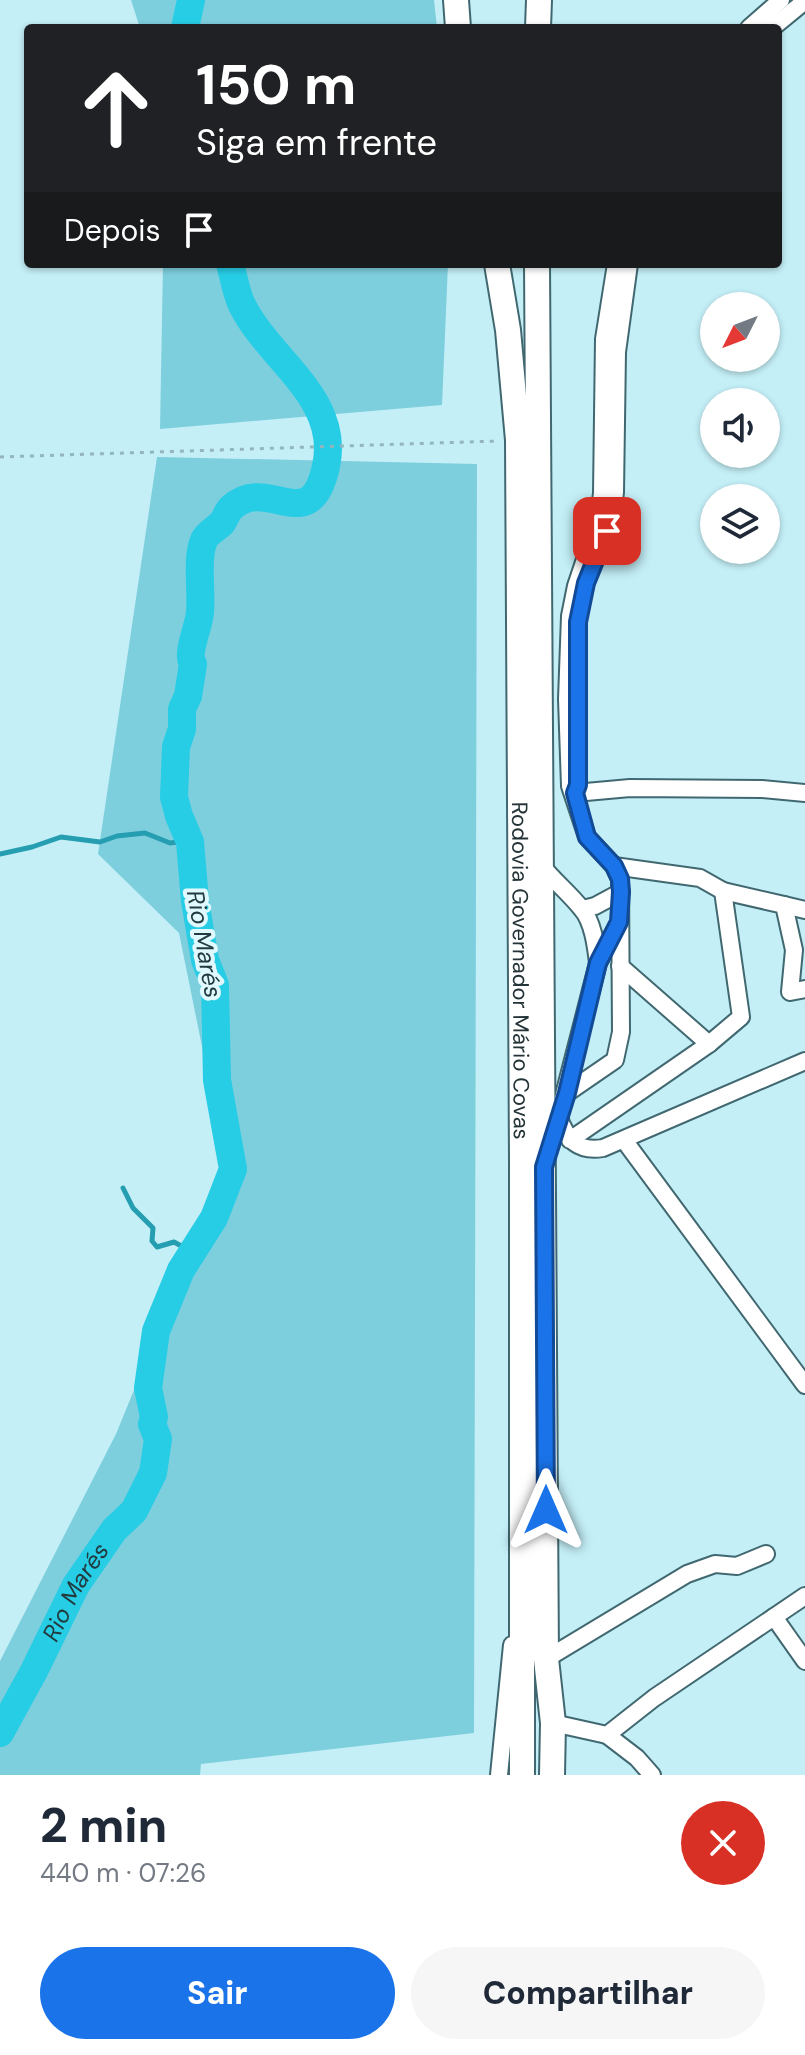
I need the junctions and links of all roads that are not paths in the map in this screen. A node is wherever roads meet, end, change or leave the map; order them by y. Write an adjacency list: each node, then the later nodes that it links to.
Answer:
1 (456, 0): 5 (highway)
2 (539, 0): 6 (highway)
3 (781, 0): 7 (street)
4 (802, 1): 8 (street)
5 (458, 24)
6 (538, 24)
7 (754, 24)
8 (776, 24)
9 (498, 268): 35 (highway, Rodovia Governador Mário Covas)
10 (537, 268): 15 (highway, Rodovia Governador Mário Covas)
11 (615, 268): 13 (street)
12 (628, 268): 13 (street)
13 (575, 793): 14 (street); 16 (street)
14 (805, 793)
15 (542, 866): 20 (street); 32 (highway, Rodovia Governador Mário Covas)
16 (614, 866): 17 (street); 18 (street)
17 (723, 891): 19 (street); 26 (street)
18 (621, 892): 20 (street); 22 (street)
19 (784, 905): 21 (street); 25 (street)
20 (583, 909): 23 (street)
21 (805, 910)
22 (619, 922): 23 (street); 24 (street)
23 (598, 963): 28 (street)
24 (620, 966): 26 (street); 28 (street)
25 (805, 989)
26 (709, 1044): 30 (street)
27 (805, 1061): 31 (street)
28 (567, 1093): 29 (street)
29 (559, 1118): 30 (street); 32 (street)
30 (570, 1140): 31 (street)
31 (624, 1140): 33 (street)
32 (544, 1167): 38 (highway, Rodovia Governador Mário Covas)
33 (805, 1385)
34 (766, 1554): 38 (street)
35 (521, 1560): 42 (street); 43 (highway, Rodovia Governador Mário Covas)
36 (805, 1596): 37 (street)
37 (774, 1617): 39 (street); 41 (street)
38 (546, 1659): 40 (highway, Rodovia Governador Mário Covas)
39 (805, 1661)
40 (553, 1723): 41 (street); 44 (highway, Rodovia Governador Mário Covas)
41 (607, 1735): 45 (street)
42 (499, 1775)
43 (522, 1775)
44 (552, 1775)
45 (652, 1775)

